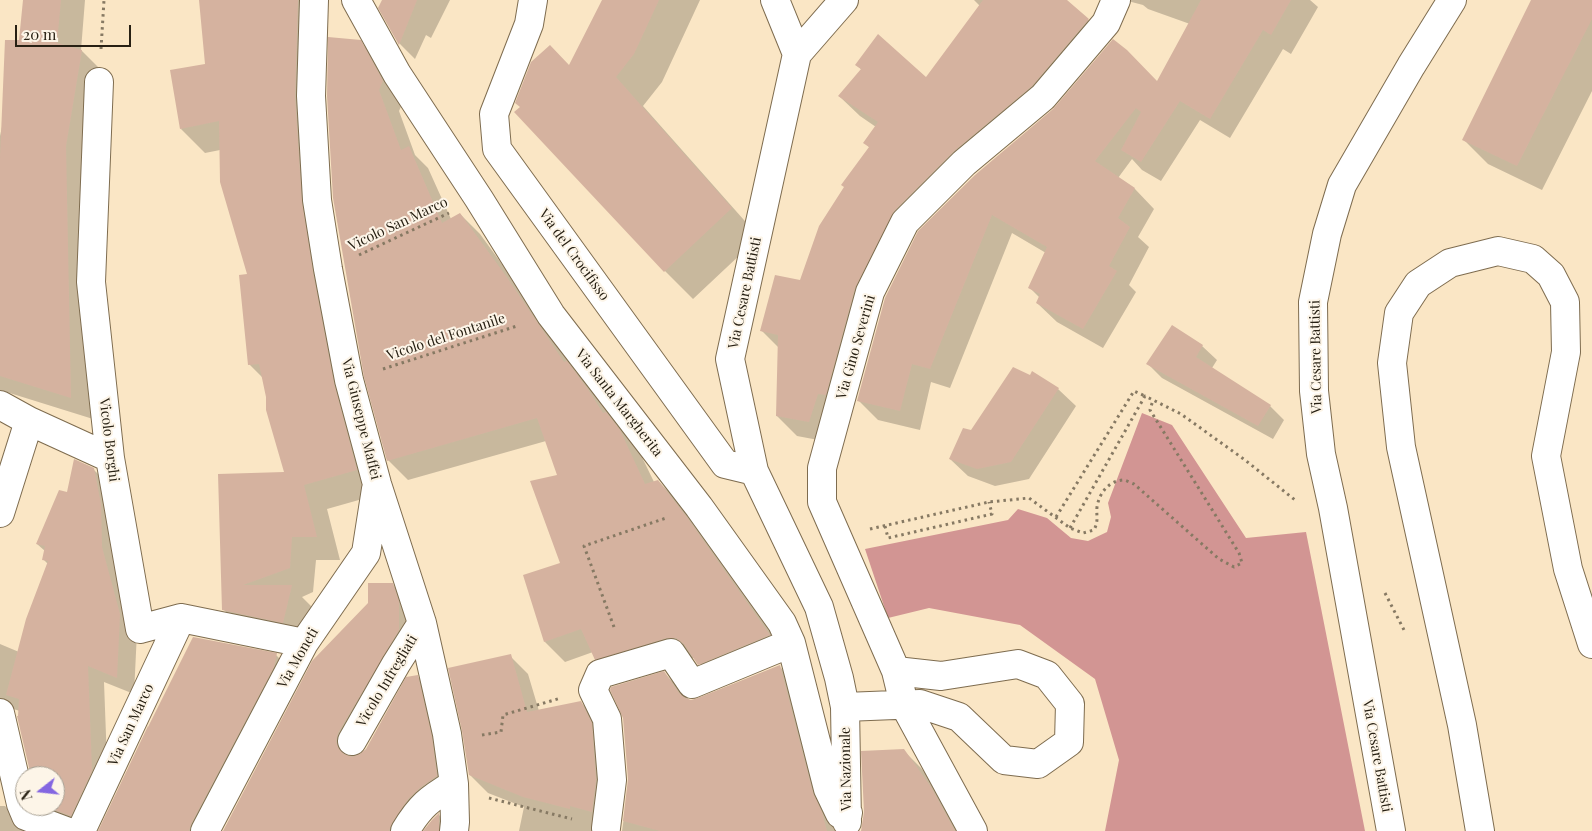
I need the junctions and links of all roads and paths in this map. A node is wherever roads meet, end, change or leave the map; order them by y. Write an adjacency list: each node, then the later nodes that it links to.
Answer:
1 (104, 0): 10 (path)
2 (314, 0): 12 (street, Via Giuseppe Maffei)
3 (356, 0): 11 (street, Via Santa Margherita)
4 (533, 0): 21 (street, Via del Crocifisso)
5 (775, 0): 9 (street)
6 (844, 0): 9 (street, Via Cesare Battisti)
7 (1116, 0): 36 (street, Via Gino Severini)
8 (1452, 0): 53 (street, Via Cesare Battisti)
9 (797, 54): 21 (street, Via Cesare Battisti)
10 (99, 82): 20 (street, Vicolo Borghi)
11 (479, 199): 12 (path, Vicolo San Marco); 13 (street, Via Santa Margherita)
12 (328, 269): 14 (street, Via Giuseppe Maffei)
13 (551, 315): 14 (path, Vicolo del Fontanile); 24 (street, Via Santa Margherita)
14 (349, 380): 22 (street, Via Giuseppe Maffei)
15 (1145, 396): 16 (path); 26 (path); 27 (path)
16 (1153, 400): 19 (path); 27 (path)
17 (0, 406): 18 (street)
18 (28, 421): 20 (street); 25 (street)
19 (1218, 441)
20 (110, 458): 29 (street, Vicolo Borghi)
21 (754, 472): 37 (street, Via Cesare Battisti)
22 (377, 484): 30 (street, Via Giuseppe Maffei); 33 (street, Via Moneti)
23 (989, 502): 23 (path); 26 (path)
24 (699, 507): 31 (path); 34 (street, Via Santa Margherita)
25 (0, 513)
26 (1056, 517): 27 (path)
27 (1070, 528)
28 (1384, 591): 32 (path)
29 (181, 618): 33 (street, Vicolo Borghi); 49 (street, Via San Marco)
30 (422, 623): 42 (street, Via Giuseppe Maffei); 43 (street, Vicolo Infregliati)
31 (614, 627)
32 (1407, 635)
33 (304, 643): 50 (street, Via Moneti)
34 (791, 643): 38 (street); 45 (street, Via Santa Margherita)
35 (1592, 644): 54 (street)
36 (896, 671): 39 (street, Via Gino Severini); 39 (street)
37 (839, 678): 40 (street, Via Nazionale)
38 (593, 690): 42 (path); 47 (street)
39 (904, 704): 40 (street); 52 (street, Via Gino Severini)
40 (846, 707): 45 (street, Via Nazionale)
41 (0, 713): 48 (street)
42 (447, 734): 44 (street, Via Giuseppe Maffei)
43 (352, 741)
44 (454, 784): 46 (street, Via Giuseppe Maffei); 51 (street)
45 (847, 822)
46 (455, 827): 47 (path)
47 (606, 828)
48 (66, 831)
49 (81, 831)
50 (206, 831)
51 (405, 831)
52 (973, 831)
53 (1391, 831)
54 (1480, 831)

